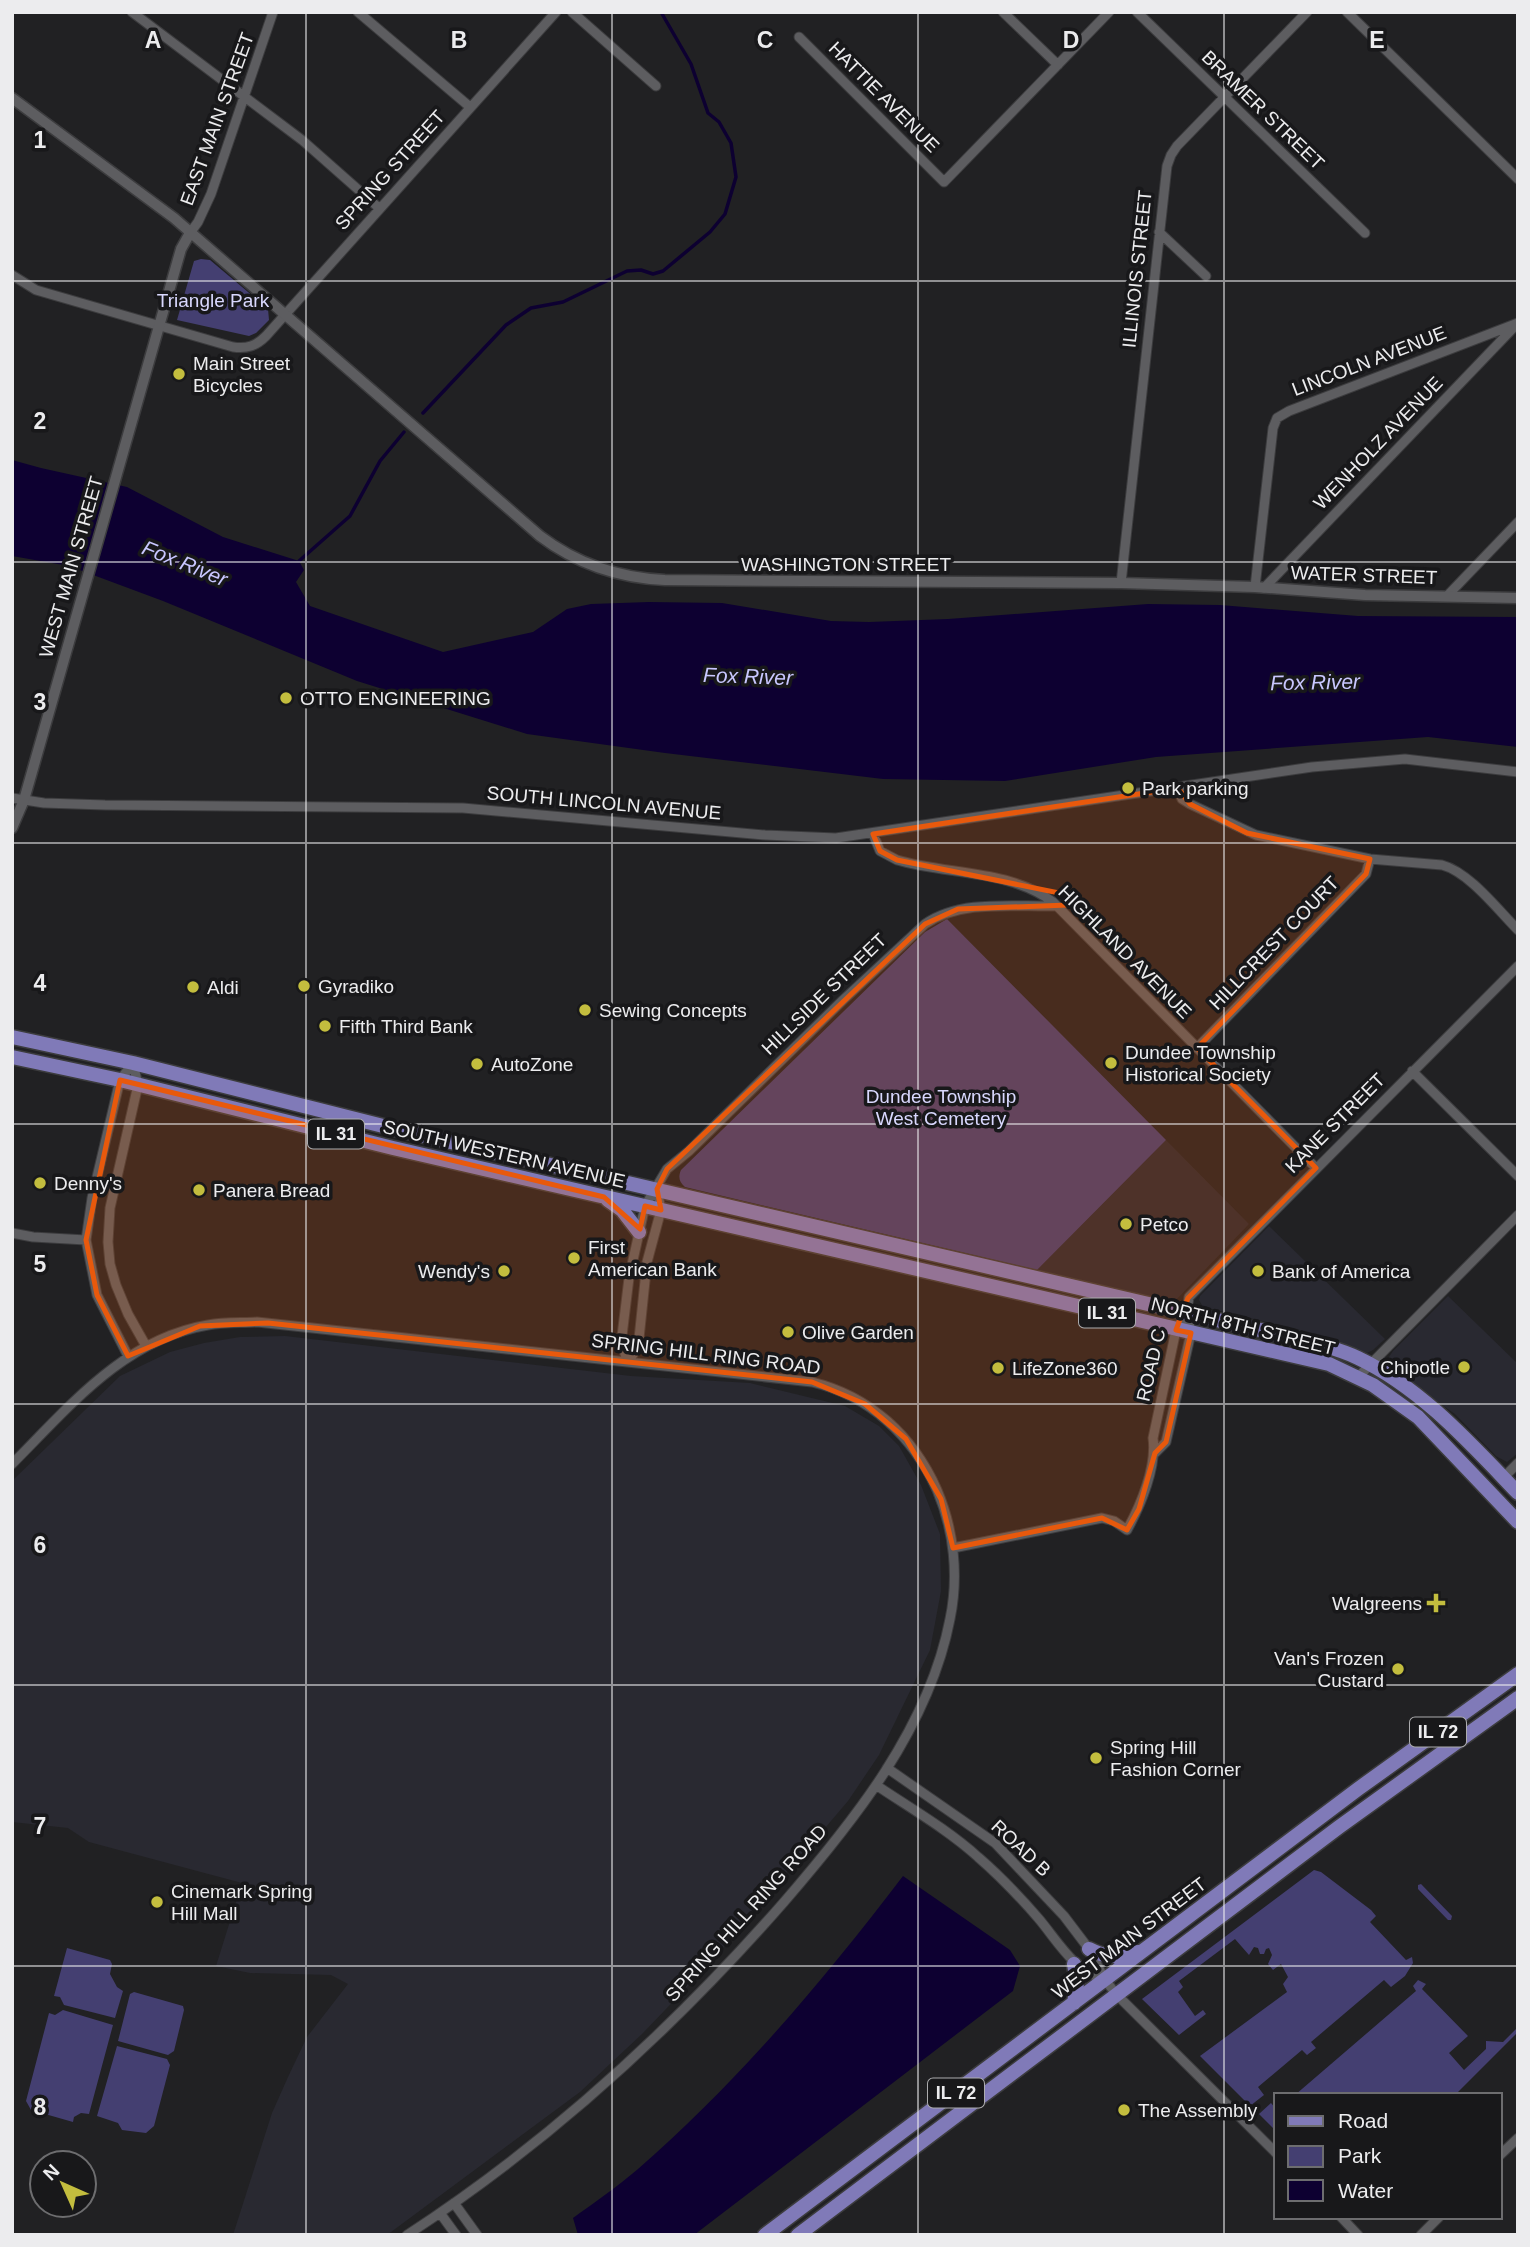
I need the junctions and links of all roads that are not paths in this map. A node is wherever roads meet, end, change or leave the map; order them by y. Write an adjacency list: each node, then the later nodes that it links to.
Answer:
1 (132, 12): 14 (street)
2 (273, 12): 14 (street, EAST MAIN STREET)
3 (358, 12): 17 (street)
4 (556, 12): 17 (street, SPRING STREET)
5 (572, 12): 13 (street)
6 (1003, 12): 12 (street)
7 (1109, 12): 12 (street)
8 (1137, 12): 15 (street, BRAMER STREET)
9 (1307, 12): 15 (street, ILLINOIS STREET)
10 (1347, 12): 18 (street)
11 (799, 37): 12 (street, HATTIE AVENUE)
12 (1058, 65)
13 (656, 86)
14 (244, 96): 19 (street); 21 (street, EAST MAIN STREET)
15 (1225, 97): 20 (street, ILLINOIS STREET); 22 (street, BRAMER STREET)
16 (12, 98): 21 (street, WASHINGTON STREET)
17 (470, 107): 19 (street, SPRING STREET)
18 (1518, 179)
19 (379, 208): 25 (street, SPRING STREET)
20 (1159, 232): 24 (street); 30 (street, ILLINOIS STREET)
21 (190, 233): 25 (street, WASHINGTON STREET); 27 (street, EAST MAIN STREET)
22 (1365, 233)
23 (12, 275): 27 (street)
24 (1206, 276)
25 (285, 314): 27 (street, SPRING STREET); 30 (street, WASHINGTON STREET)
26 (1518, 323): 32 (street, WENHOLZ AVENUE); 32 (street, LINCOLN AVENUE)
27 (158, 327): 28 (street, EAST MAIN STREET)
28 (139, 396): 38 (street, WEST MAIN STREET)
29 (1518, 522): 33 (street)
30 (1121, 583): 31 (street, WASHINGTON STREET)
31 (1209, 586): 32 (street, WATER STREET)
32 (1259, 587): 33 (street, WATER STREET)
33 (1447, 596): 34 (street, WATER STREET)
34 (1518, 598)
35 (1518, 772): 36 (street)
36 (1178, 788): 40 (street, SOUTH LINCOLN AVENUE); 41 (street)
37 (12, 798): 38 (street, SOUTH LINCOLN AVENUE)
38 (24, 800): 39 (street, WEST MAIN STREET); 40 (street, SOUTH LINCOLN AVENUE)
39 (12, 828)
40 (873, 834): 42 (street, HIGHLAND AVENUE)
41 (1370, 859): 43 (street); 46 (street, HILLCREST COURT)
42 (1057, 906): 46 (street, HIGHLAND AVENUE); 54 (street, HILLSIDE STREET)
43 (1518, 930)
44 (1518, 966): 49 (street, KANE STREET)
45 (12, 1037): 48 (main road, SOUTH WESTERN AVENUE)
46 (1197, 1048): 52 (street, HIGHLAND AVENUE)
47 (12, 1057): 50 (main road, SOUTH WESTERN AVENUE / IL 31)
48 (133, 1063): 50 (street); 51 (street); 54 (main road, SOUTH WESTERN AVENUE)
49 (1412, 1071): 52 (street, KANE STREET); 53 (street)
50 (120, 1080): 51 (main road, SOUTH WESTERN AVENUE / IL 31); 61 (street)
51 (138, 1085): 55 (main road, SOUTH WESTERN AVENUE / IL 31); 67 (street)
52 (1316, 1168): 64 (street, KANE STREET)
53 (1518, 1176)
54 (656, 1189): 56 (street, HILLSIDE STREET); 57 (street); 62 (main road, NORTH 8TH STREET)
55 (604, 1197): 56 (main road, SOUTH WESTERN AVENUE / IL 31); 59 (main road)
56 (645, 1206): 57 (main road, SOUTH WESTERN AVENUE / IL 31); 59 (street, HILLSIDE STREET)
57 (661, 1210): 63 (main road, NORTH 8TH STREET / IL 31); 69 (street)
58 (1518, 1215): 70 (street)
59 (639, 1231): 69 (street, HILLSIDE STREET)
60 (12, 1233): 61 (street)
61 (86, 1240): 68 (street)
62 (988, 1266): 63 (main road); 64 (main road, NORTH 8TH STREET)
63 (983, 1284): 65 (main road, NORTH 8TH STREET / IL 31)
64 (1186, 1311): 65 (street, ROAD C); 66 (street, ROAD C); 70 (main road, NORTH 8TH STREET)
65 (1176, 1330): 66 (main road, NORTH 8TH STREET / IL 31); 72 (street, ROAD C)
66 (1191, 1334): 71 (main road, NORTH 8TH STREET / IL 31); 72 (street, ROAD C)
67 (146, 1346): 68 (street, SPRING HILL RING ROAD); 69 (street, SPRING HILL RING ROAD)
68 (128, 1356): 74 (street, SPRING HILL RING ROAD)
69 (628, 1361): 78 (street, SPRING HILL RING ROAD)
70 (1371, 1364): 71 (street); 75 (main road, NORTH 8TH STREET)
71 (1358, 1377): 77 (main road, NORTH 8TH STREET / IL 31)
72 (1155, 1453): 78 (street, ROAD C)
73 (1518, 1463): 75 (street)
74 (12, 1464)
75 (1503, 1478): 76 (main road, NORTH 8TH STREET)
76 (1518, 1493)
77 (1518, 1522)
78 (953, 1548): 81 (street, SPRING HILL RING ROAD)
79 (1518, 1674): 84 (main road, WEST MAIN STREET / IL 72)
80 (1518, 1698): 87 (main road, WEST MAIN STREET / IL 72)
81 (887, 1768): 82 (street, SPRING HILL RING ROAD); 83 (street, ROAD B)
82 (876, 1785): 85 (street, ROAD B); 92 (street, SPRING HILL RING ROAD)
83 (1089, 1949): 84 (main road); 86 (street, ROAD B)
84 (1146, 1949): 86 (main road, WEST MAIN STREET / IL 72)
85 (1074, 1964): 86 (street, ROAD B); 88 (main road)
86 (1105, 1980): 87 (street, ROAD B); 88 (main road, WEST MAIN STREET / IL 72)
87 (1117, 1995): 90 (street, ROAD B); 100 (main road, WEST MAIN STREET / IL 72)
88 (1074, 2003): 99 (main road, WEST MAIN STREET / IL 72)
89 (1518, 2138): 91 (street)
90 (1274, 2151)
91 (1502, 2153)
92 (454, 2203): 93 (street, SPRING HILL RING ROAD); 98 (street)
93 (440, 2213): 96 (street, SPRING HILL RING ROAD); 97 (street)
94 (1342, 2219): 101 (street)
95 (1436, 2219): 102 (street)
96 (407, 2235)
97 (456, 2235)
98 (477, 2235)
99 (765, 2235)
100 (798, 2235)
101 (1358, 2235)
102 (1421, 2235)

